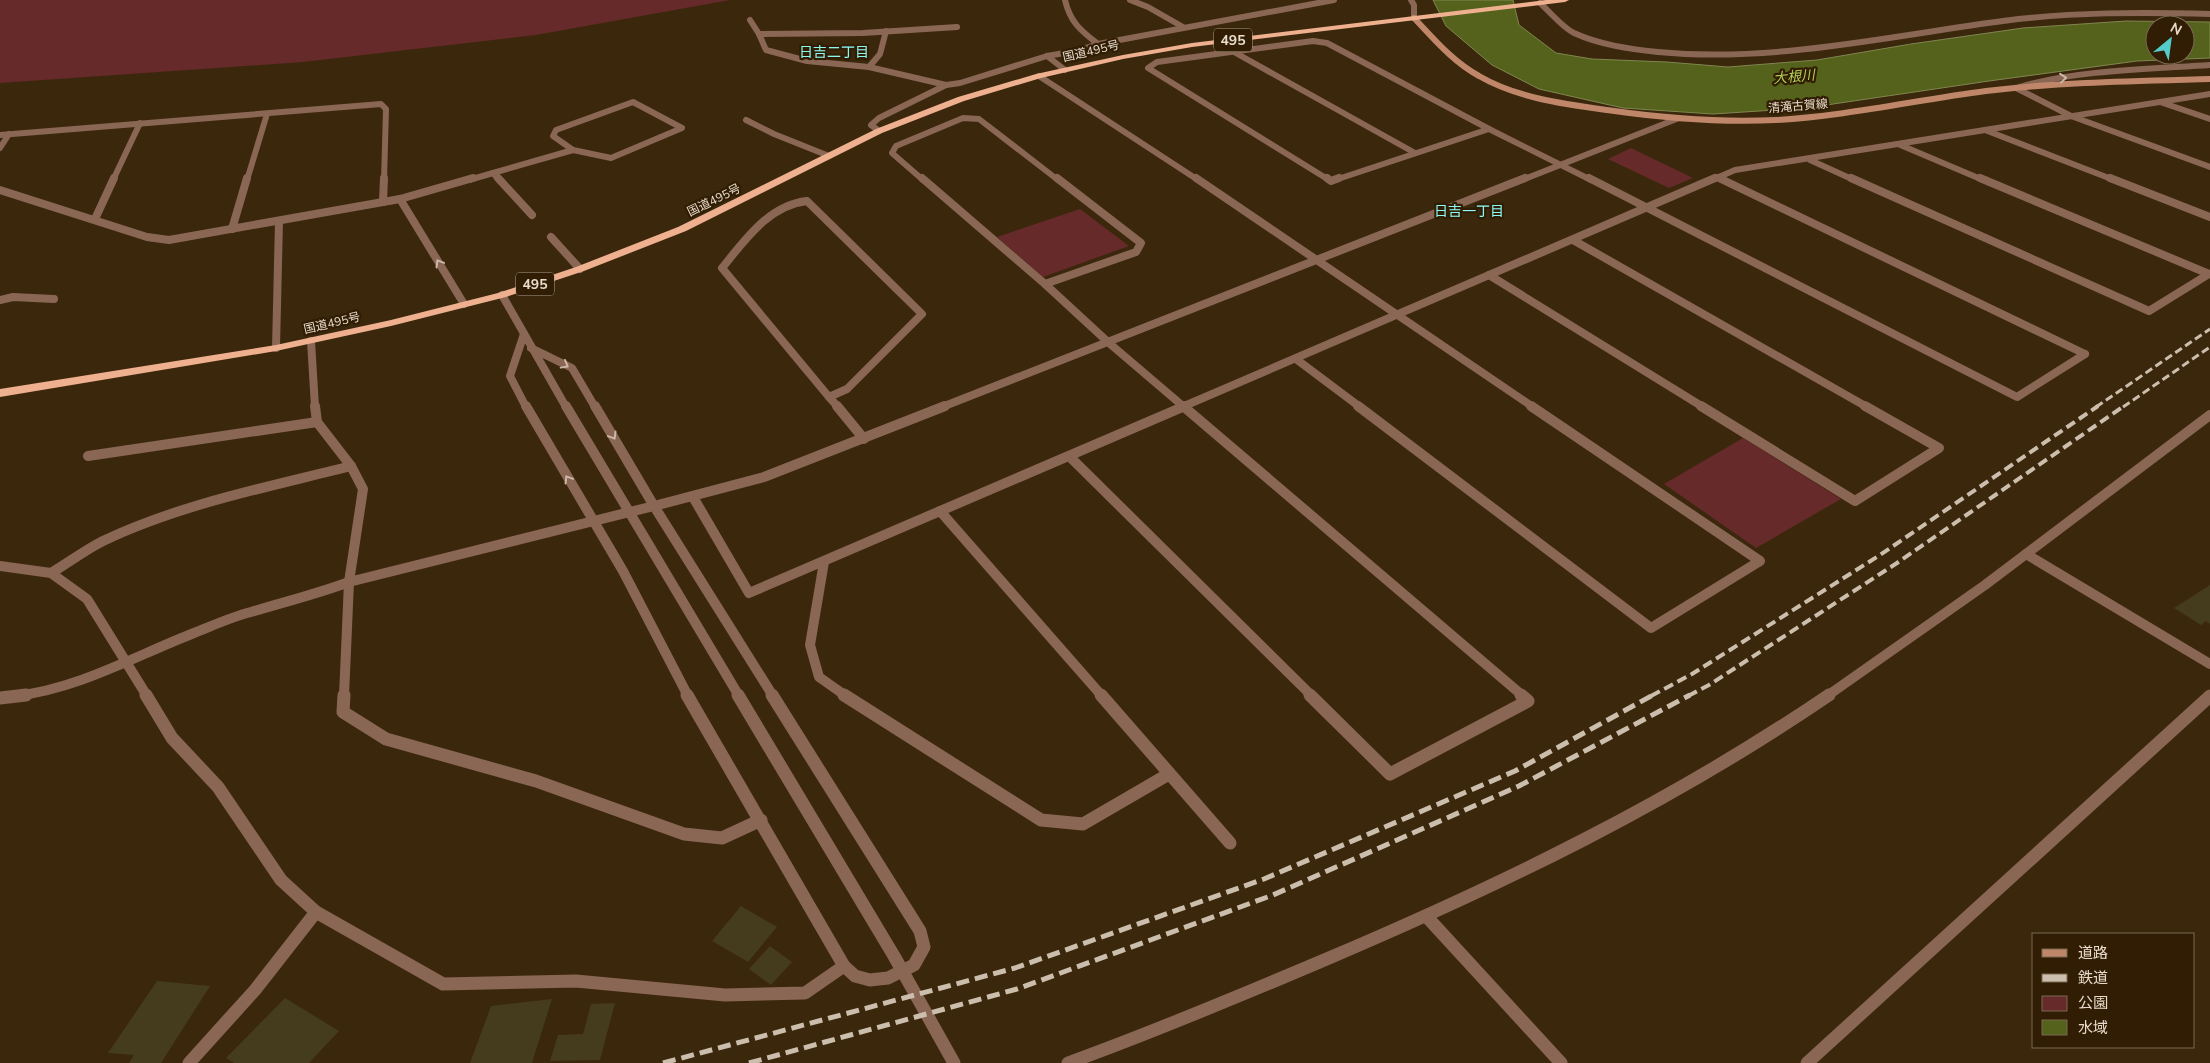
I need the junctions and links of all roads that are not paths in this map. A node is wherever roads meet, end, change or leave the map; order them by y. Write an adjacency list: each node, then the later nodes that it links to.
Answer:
1 (1065, 0): 15 (street)
2 (1130, 0): 12 (street)
3 (1334, 0): 6 (street)
4 (1411, 0): 9 (street)
5 (1565, 0): 7 (highway, 495)
6 (1314, 2): 12 (street)
7 (1535, 4): 8 (street); 9 (highway, 国道495号 / 495)
8 (2210, 14)
9 (1414, 18): 20 (highway, 国道495号 / 495); 29 (main road, 清滝古賀線)
10 (750, 20): 14 (street)
11 (957, 27): 13 (street)
12 (1183, 27): 15 (street)
13 (886, 31): 14 (street); 19 (street)
14 (760, 34): 19 (street)
15 (1098, 44): 17 (street)
16 (1234, 52): 33 (street); 41 (street); 41 (street)
17 (1047, 56): 20 (street); 23 (street)
18 (2210, 65): 24 (street, one-way to 18)
19 (869, 67): 23 (street)
20 (1065, 70): 21 (highway, 国道495号 / 495)
21 (1039, 76): 35 (highway, 国道495号 / 495); 59 (street)
22 (2210, 79): 24 (main road, 清滝古賀線)
23 (946, 84): 35 (street)
24 (2016, 88): 28 (street); 29 (main road, 清滝古賀線)
25 (2210, 94): 26 (street)
26 (2159, 102): 28 (street); 30 (street)
27 (267, 114): 32 (street); 50 (street); 56 (street)
28 (2071, 116): 34 (street); 45 (street)
29 (1679, 118): 44 (street)
30 (2210, 119)
31 (746, 120): 42 (street)
32 (140, 123): 36 (street); 54 (street)
33 (1489, 129): 41 (street); 44 (street)
34 (1984, 129): 38 (street); 53 (street)
35 (879, 131): 42 (highway, 国道495号 / 495)
36 (9, 134): 37 (street); 39 (street)
37 (0, 135)
38 (1897, 144): 43 (street); 43 (street)
39 (0, 148)
40 (573, 150): 40 (street); 46 (street)
41 (1415, 153)
42 (829, 156): 60 (highway, 国道495号 / 495)
43 (1809, 159): 47 (street)
44 (1561, 165): 51 (street); 59 (street)
45 (2210, 167)
46 (493, 173): 49 (street); 52 (street)
47 (1718, 178): 51 (street); 51 (street)
48 (0, 190): 54 (street)
49 (400, 199): 50 (street); 66 (street, one-way to 49)
50 (383, 202): 55 (street)
51 (1648, 208): 58 (street)
52 (532, 215)
53 (2210, 217)
54 (94, 219): 56 (street)
55 (278, 221): 56 (street); 71 (street)
56 (232, 229)
57 (551, 237): 60 (street)
58 (1573, 240): 61 (street); 61 (street)
59 (1316, 262): 67 (street); 70 (street)
60 (580, 269): 63 (highway, 国道495号 / 495)
61 (1490, 275): 67 (street)
62 (1044, 284): 62 (street); 70 (street)
63 (502, 295): 66 (highway, 国道495号 / 495); 68 (street)
64 (54, 299): 65 (street)
65 (0, 300)
66 (464, 304): 69 (highway, 国道495号 / 495)
67 (1396, 316): 73 (street); 73 (street)
68 (524, 334): 72 (street); 86 (street, one-way to 68)
69 (311, 341): 71 (highway, 国道495号 / 495); 78 (street)
70 (1109, 343): 76 (street); 79 (street)
71 (276, 348): 74 (highway, 国道495号 / 495)
72 (531, 348): 84 (street, one-way to 84); 103 (street)
73 (1296, 360): 76 (street)
74 (0, 393)
75 (828, 397): 75 (street); 79 (street)
76 (1184, 405): 81 (street); 81 (street)
77 (2210, 415): 87 (street)
78 (317, 422): 80 (street); 82 (street)
79 (864, 439): 83 (street)
80 (88, 456)
81 (1069, 456): 85 (street)
82 (351, 466): 90 (street); 91 (street)
83 (693, 496): 84 (street); 88 (street)
84 (654, 506): 86 (street); 101 (street)
85 (940, 511): 88 (street); 96 (street)
86 (593, 521): 91 (street); 97 (street)
87 (2026, 554): 93 (street); 100 (street)
88 (824, 562): 96 (street)
89 (0, 566): 90 (street)
90 (51, 573): 92 (street)
91 (349, 582): 92 (street); 97 (street)
92 (127, 662): 95 (street); 99 (street)
93 (2210, 664)
94 (2210, 696): 106 (street)
95 (2, 701)
96 (1169, 774): 98 (street)
97 (761, 820): 101 (street)
98 (1230, 843)
99 (316, 912): 101 (street); 102 (street)
100 (1427, 917): 104 (street); 105 (street)
101 (844, 966)
102 (188, 1063)
103 (954, 1063)
104 (1068, 1063)
105 (1561, 1063)
106 (1806, 1063)

